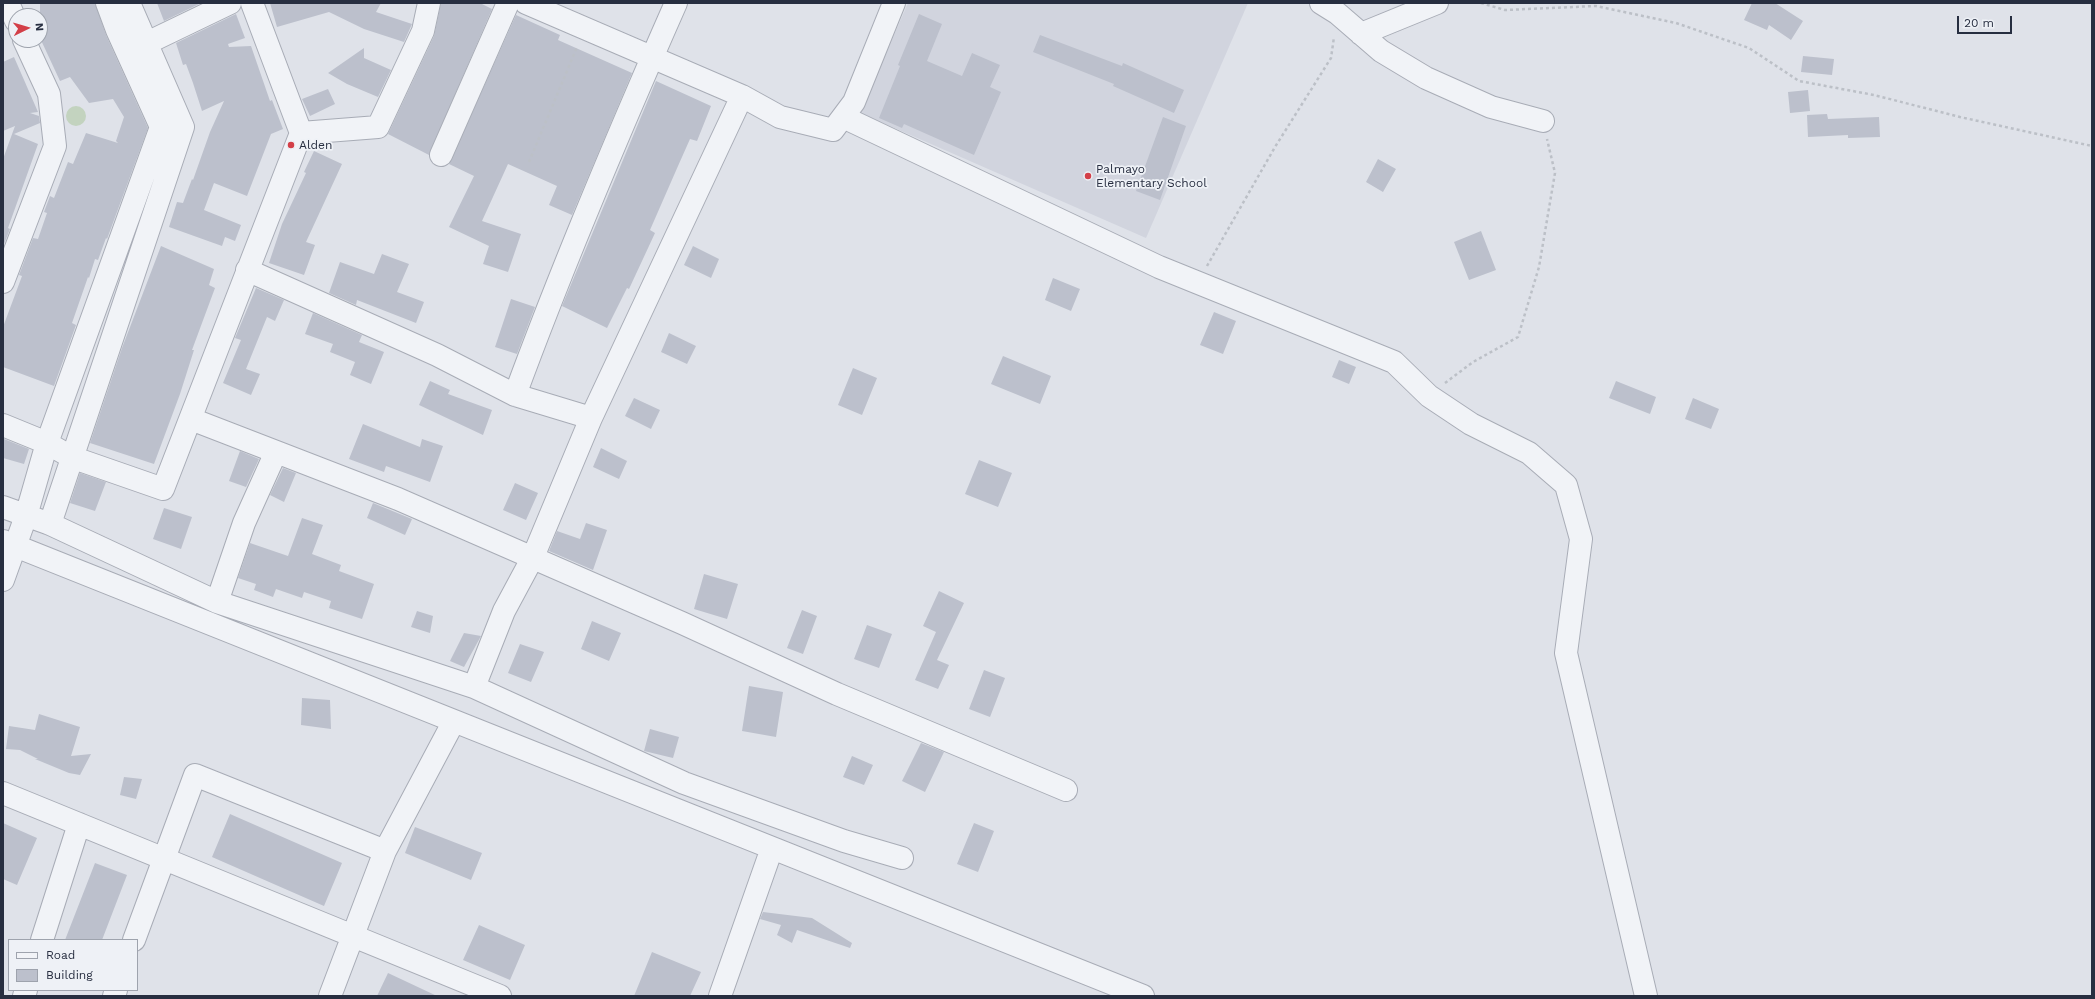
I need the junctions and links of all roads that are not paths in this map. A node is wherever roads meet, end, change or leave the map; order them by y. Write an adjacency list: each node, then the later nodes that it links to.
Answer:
1 (107, 3): 11 (street)
2 (230, 3): 13 (street)
3 (252, 3): 19 (street)
4 (429, 3): 19 (street)
5 (508, 3): 20 (street)
6 (526, 3): 15 (street)
7 (676, 3): 15 (street)
8 (894, 3): 17 (street)
9 (1437, 3): 12 (street)
10 (1329, 8): 12 (street)
11 (126, 14): 13 (street); 27 (street)
12 (1361, 34): 18 (street)
13 (147, 43): 29 (street)
14 (28, 48): 22 (street)
15 (652, 57): 16 (street); 23 (street)
16 (742, 96): 17 (street); 24 (street)
17 (843, 117): 53 (street)
18 (1543, 121)
19 (301, 132): 21 (street)
20 (441, 156)
21 (247, 270): 23 (street); 25 (street)
22 (3, 282)
23 (515, 395): 24 (street)
24 (591, 418): 34 (street)
25 (191, 419): 28 (street); 29 (street)
26 (3, 425): 27 (street)
27 (47, 444): 29 (street); 31 (street)
28 (276, 452): 34 (street); 36 (street)
29 (71, 457): 32 (street)
30 (3, 507): 31 (street)
31 (26, 516): 32 (street); 33 (street)
32 (50, 524): 36 (street)
33 (9, 544): 35 (street); 38 (street)
34 (533, 557): 37 (street); 39 (street)
35 (3, 580)
36 (216, 602): 37 (street)
37 (474, 687): 44 (street)
38 (454, 722): 42 (street); 43 (street)
39 (1066, 790)
40 (3, 793): 41 (street)
41 (79, 824): 45 (street); 47 (street)
42 (772, 848): 51 (street); 52 (street)
43 (385, 851): 45 (street); 46 (street)
44 (902, 858)
45 (164, 859): 46 (street); 48 (street)
46 (352, 936): 49 (street); 50 (street)
47 (42, 939)
48 (134, 939)
49 (330, 996)
50 (500, 996)
51 (720, 996)
52 (1143, 996)
53 (1646, 996)

